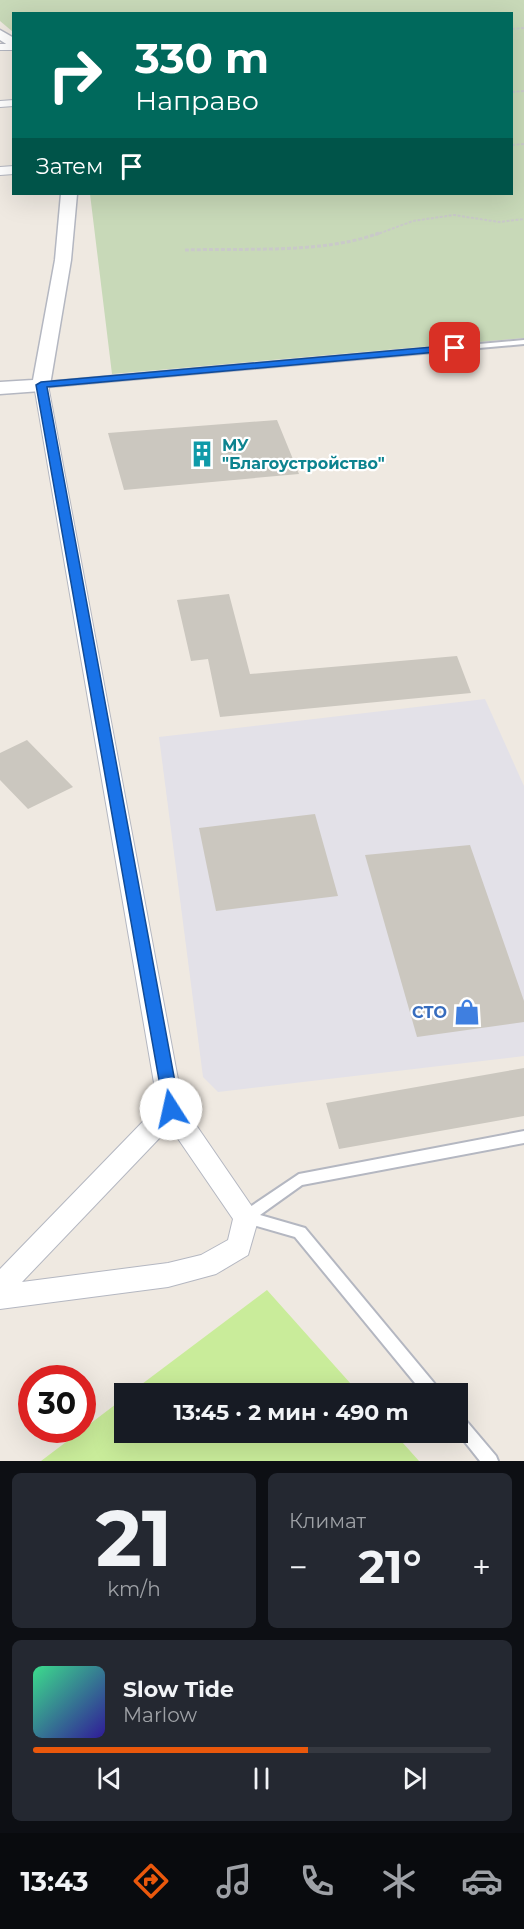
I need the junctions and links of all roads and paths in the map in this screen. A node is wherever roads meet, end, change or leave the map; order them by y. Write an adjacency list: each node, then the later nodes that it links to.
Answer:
1 (0, 34): 2 (street)
2 (12, 44)
3 (69, 195): 7 (street)
4 (524, 219): 5 (path)
5 (185, 250)
6 (524, 342): 7 (lane)
7 (41, 385): 8 (street); 9 (street)
8 (0, 388)
9 (171, 1109): 11 (street); 12 (street)
10 (524, 1137): 11 (lane)
11 (246, 1217): 13 (street); 14 (lane)
12 (0, 1287)
13 (0, 1297)
14 (425, 1383)
15 (468, 1434): 16 (lane)
16 (490, 1461)

